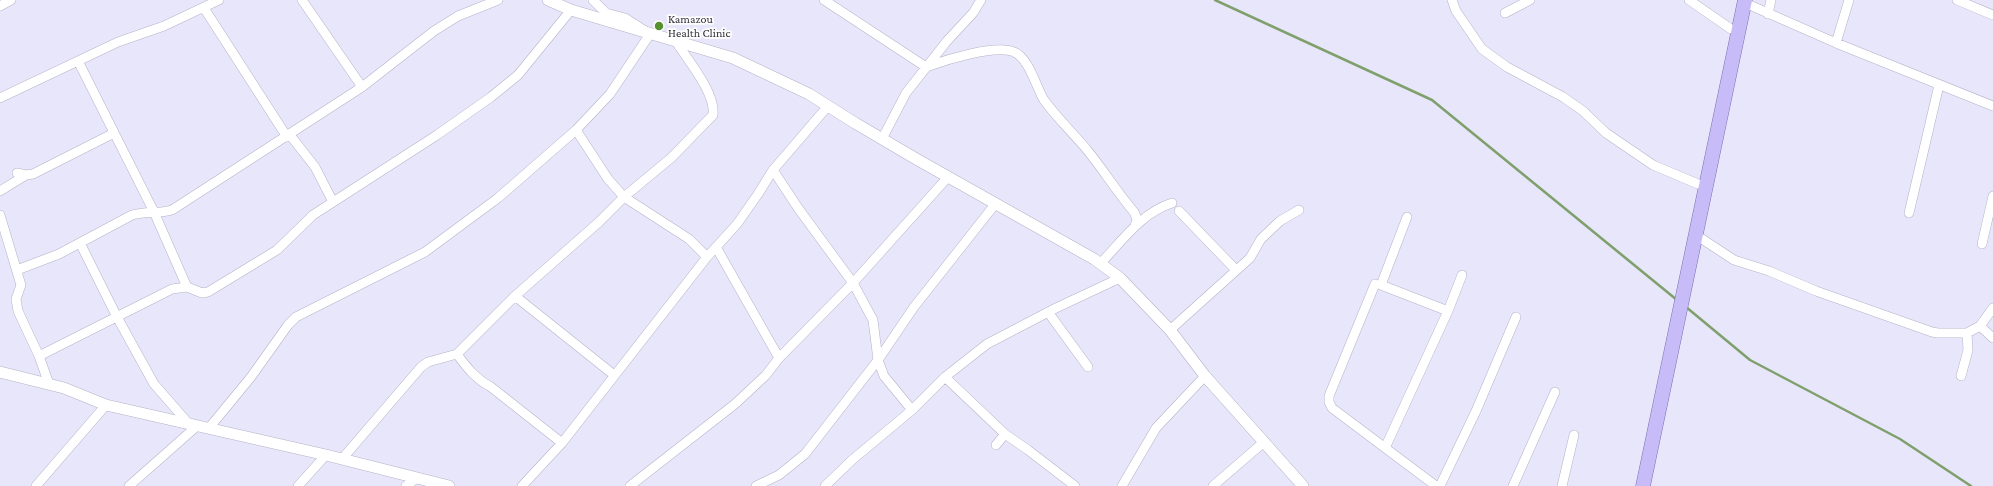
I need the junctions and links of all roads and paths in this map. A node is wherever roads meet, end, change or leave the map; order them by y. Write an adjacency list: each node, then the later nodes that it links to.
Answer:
1 (11, 0): 16 (street)
2 (219, 0): 17 (street)
3 (302, 0): 29 (street)
4 (498, 0): 29 (street)
5 (548, 0): 18 (street)
6 (593, 0): 23 (street)
7 (981, 0): 27 (street)
8 (1452, 0): 39 (street)
9 (1530, 0): 19 (street)
10 (1689, 0): 22 (street)
11 (1771, 0): 20 (street)
12 (1849, 0): 25 (street)
13 (1956, 0): 21 (street)
14 (1742, 1): 20 (street); 22 (main road); 53 (main road)
15 (830, 2): 27 (street)
16 (0, 6)
17 (204, 8): 26 (street); 35 (street)
18 (571, 10): 23 (street); 43 (street)
19 (1505, 13)
20 (1768, 14): 25 (street)
21 (1993, 15)
22 (1731, 29): 39 (main road)
23 (650, 34): 24 (street); 33 (street)
24 (675, 40): 31 (street); 42 (street)
25 (1836, 43): 28 (street)
26 (78, 61): 30 (street); 34 (street)
27 (926, 67): 36 (street); 52 (street)
28 (1939, 85): 32 (street); 49 (street)
29 (362, 87): 35 (street)
30 (0, 98)
31 (828, 106): 36 (street); 37 (street)
32 (1993, 106)
33 (576, 130): 42 (street); 91 (street)
34 (114, 133): 40 (street); 48 (street)
35 (288, 136): 43 (street); 48 (street)
36 (882, 139): 38 (street)
37 (773, 170): 56 (street); 63 (street)
38 (948, 177): 44 (street); 63 (street)
39 (1698, 184): 118 (main road)
40 (0, 191)
41 (1993, 196): 55 (street)
42 (624, 197): 57 (street); 66 (street)
43 (333, 202): 65 (street)
44 (996, 203): 58 (street); 79 (street)
45 (1172, 203): 52 (street)
46 (1299, 210): 60 (street)
47 (1179, 211): 60 (street)
48 (154, 212): 54 (street); 65 (street)
49 (1909, 213)
50 (0, 215): 59 (street)
51 (1407, 217): 68 (street)
52 (1135, 226): 58 (street)
53 (1696, 235): 74 (street); 119 (main road)
54 (80, 242): 59 (street); 70 (street)
55 (1982, 244)
56 (716, 247): 57 (street); 78 (street)
57 (707, 257): 82 (street)
58 (1100, 264): 62 (street)
59 (17, 270): 77 (street)
60 (1236, 270): 73 (street)
61 (1462, 275): 68 (street)
62 (1120, 278): 69 (street); 73 (street)
63 (853, 283): 78 (street); 79 (street)
64 (1375, 284): 97 (street)
65 (187, 287): 70 (street)
66 (514, 296): 76 (street); 82 (street)
67 (1993, 308): 72 (street)
68 (1448, 311): 97 (street)
69 (1048, 312): 80 (street); 85 (street)
70 (117, 317): 77 (street); 90 (street)
71 (1516, 317): 115 (street)
72 (1980, 326): 74 (street); 75 (street)
73 (1170, 330): 83 (street)
74 (1966, 333): 84 (street)
75 (1993, 338)
76 (457, 354): 95 (street); 99 (street)
77 (39, 356): 86 (street)
78 (779, 358): 107 (street)
79 (878, 360): 89 (street); 108 (street)
80 (1088, 367)
81 (0, 372): 86 (street)
82 (614, 375): 95 (street)
83 (1205, 376): 94 (street); 111 (street)
84 (1961, 376)
85 (945, 377): 89 (street); 92 (street)
86 (49, 384): 88 (street)
87 (1555, 392): 116 (street)
88 (106, 405): 90 (street); 101 (street)
89 (912, 410): 109 (street)
90 (193, 425): 91 (street); 102 (street)
91 (209, 428): 98 (street)
92 (1005, 434): 96 (street); 110 (street)
93 (1574, 435): 117 (street)
94 (1264, 442): 112 (street); 113 (street)
95 (562, 443): 106 (street)
96 (996, 445)
97 (1385, 448): 114 (street)
98 (326, 455): 99 (street); 103 (street)
99 (342, 459): 100 (street)
100 (417, 478): 104 (street); 105 (street)
101 (36, 486)
102 (129, 486)
103 (298, 486)
104 (406, 486)
105 (449, 486)
106 (522, 486)
107 (630, 486)
108 (756, 486)
109 (825, 486)
110 (1075, 486)
111 (1122, 486)
112 (1213, 486)
113 (1304, 486)
114 (1436, 486)
115 (1440, 486)
116 (1513, 486)
117 (1562, 486)
118 (1635, 486)
119 (1643, 486)

